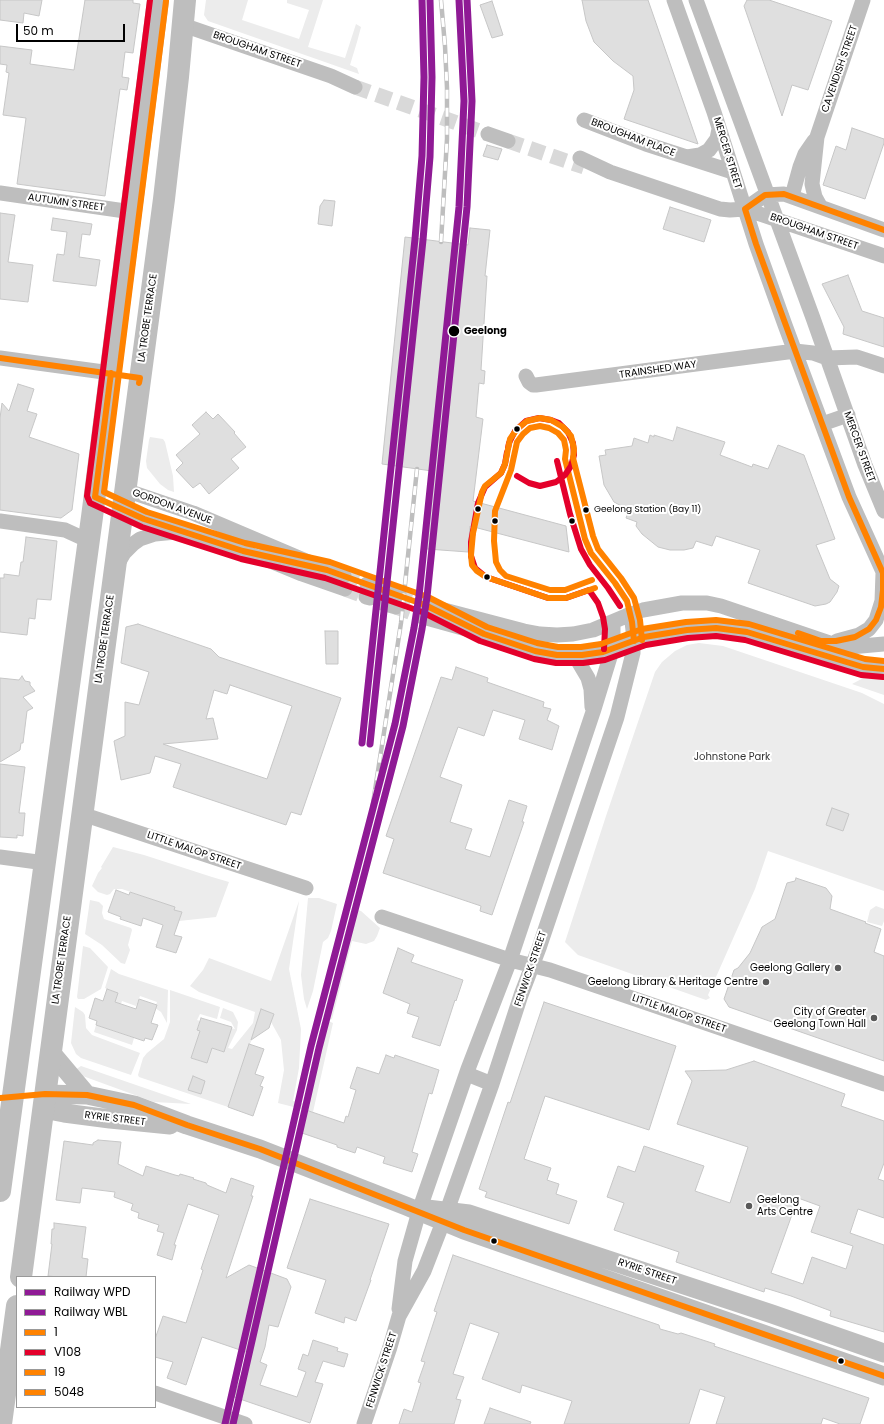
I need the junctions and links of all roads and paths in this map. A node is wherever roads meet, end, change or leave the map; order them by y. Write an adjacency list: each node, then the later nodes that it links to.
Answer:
1 (158, 0): 21 (highway)
2 (186, 0): 6 (highway, LA TROBE TERRACE)
3 (674, 0): 10 (street, MERCER STREET)
4 (696, 0): 17 (street, MERCER STREET)
5 (863, 0): 12 (street, CAVENDISH STREET)
6 (184, 25): 7 (street, BROUGHAM STREET); 31 (highway, LA TROBE TERRACE)
7 (356, 84)
8 (584, 120): 13 (street, BROUGHAM PLACE)
9 (488, 129): 11 (street)
10 (719, 129): 13 (street, BROUGHAM PLACE); 15 (street, MERCER STREET)
11 (508, 136)
12 (816, 137): 18 (street, CAVENDISH STREET); 19 (street, CAVENDISH STREET)
13 (682, 156): 15 (street, BROUGHAM PLACE)
14 (582, 162): 20 (street, BROUGHAM STREET)
15 (733, 172): 20 (street, MERCER STREET)
16 (0, 194): 21 (street, AUTUMN STREET)
17 (767, 194): 18 (street); 20 (street); 22 (street, MERCER STREET)
18 (792, 196): 19 (street)
19 (820, 206): 23 (street)
20 (745, 209): 22 (street, BROUGHAM STREET); 25 (street, MERCER STREET)
21 (132, 212): 29 (highway)
22 (777, 219): 24 (street, BROUGHAM STREET); 27 (street, MERCER STREET)
23 (884, 230)
24 (884, 256)
25 (795, 351): 27 (street, TRAINSHED WAY); 30 (street, TRAINSHED WAY); 33 (street, MERCER STREET)
26 (0, 358): 29 (street)
27 (827, 358): 28 (street, TRAINSHED WAY); 32 (street, MERCER STREET)
28 (884, 366)
29 (111, 373): 31 (highway); 34 (highway)
30 (526, 376)
31 (140, 378): 35 (highway, LA TROBE TERRACE)
32 (848, 416): 33 (street); 36 (street, MERCER STREET)
33 (822, 424): 43 (street, MERCER STREET)
34 (95, 497): 35 (highway, GORDON AVENUE); 39 (highway)
35 (124, 500): 38 (street, GORDON AVENUE); 41 (street, GORDON AVENUE); 42 (highway, LA TROBE TERRACE)
36 (884, 511)
37 (2, 522): 39 (street)
38 (191, 534): 40 (street, GORDON AVENUE); 42 (street)
39 (89, 541): 57 (highway)
40 (243, 551): 41 (street, GORDON AVENUE); 41 (street, GORDON AVENUE)
41 (327, 570)
42 (115, 571): 55 (highway, LA TROBE TERRACE)
43 (884, 573): 49 (street)
44 (631, 614): 46 (street); 48 (street, FENWICK STREET); 49 (street)
45 (423, 617): 47 (street)
46 (613, 623): 47 (street); 51 (street, FENWICK STREET)
47 (484, 634): 52 (street)
48 (634, 641): 51 (street); 53 (street); 61 (street, FENWICK STREET)
49 (820, 641): 50 (street)
50 (884, 644)
51 (612, 649): 52 (street); 54 (street, FENWICK STREET)
52 (575, 656): 54 (street, FENWICK STREET)
53 (884, 668)
54 (591, 718): 60 (street, FENWICK STREET)
55 (82, 814): 58 (street, LITTLE MALOP STREET); 62 (highway, LA TROBE TERRACE)
56 (0, 858): 57 (street)
57 (45, 863): 67 (highway)
58 (306, 888)
59 (382, 917): 60 (street, LITTLE MALOP STREET)
60 (510, 960): 61 (street, LITTLE MALOP STREET); 63 (street, FENWICK STREET)
61 (533, 966): 64 (street, FENWICK STREET); 65 (street, LITTLE MALOP STREET)
62 (50, 1051): 66 (main road); 68 (highway, LA TROBE TERRACE)
63 (467, 1074): 64 (street); 72 (street, FENWICK STREET)
64 (492, 1084): 73 (street, FENWICK STREET)
65 (884, 1084)
66 (87, 1095): 68 (main road, RYRIE STREET); 69 (main road, RYRIE STREET)
67 (7, 1099): 68 (highway); 70 (highway)
68 (44, 1101): 69 (main road, RYRIE STREET); 74 (highway, LA TROBE TERRACE)
69 (187, 1125): 72 (main road, RYRIE STREET)
70 (0, 1187): 71 (highway)
71 (0, 1191)
72 (415, 1209): 73 (main road, RYRIE STREET); 75 (street, FENWICK STREET)
73 (445, 1217): 75 (street, FENWICK STREET); 78 (main road, RYRIE STREET); 79 (main road, RYRIE STREET)
74 (21, 1276)
75 (399, 1316): 84 (street, FENWICK STREET)
76 (16, 1322): 77 (highway)
77 (15, 1338): 80 (highway)
78 (884, 1353)
79 (884, 1376)
80 (11, 1389): 82 (highway)
81 (156, 1393): 83 (street)
82 (1, 1424)
83 (245, 1424)
84 (364, 1424)

